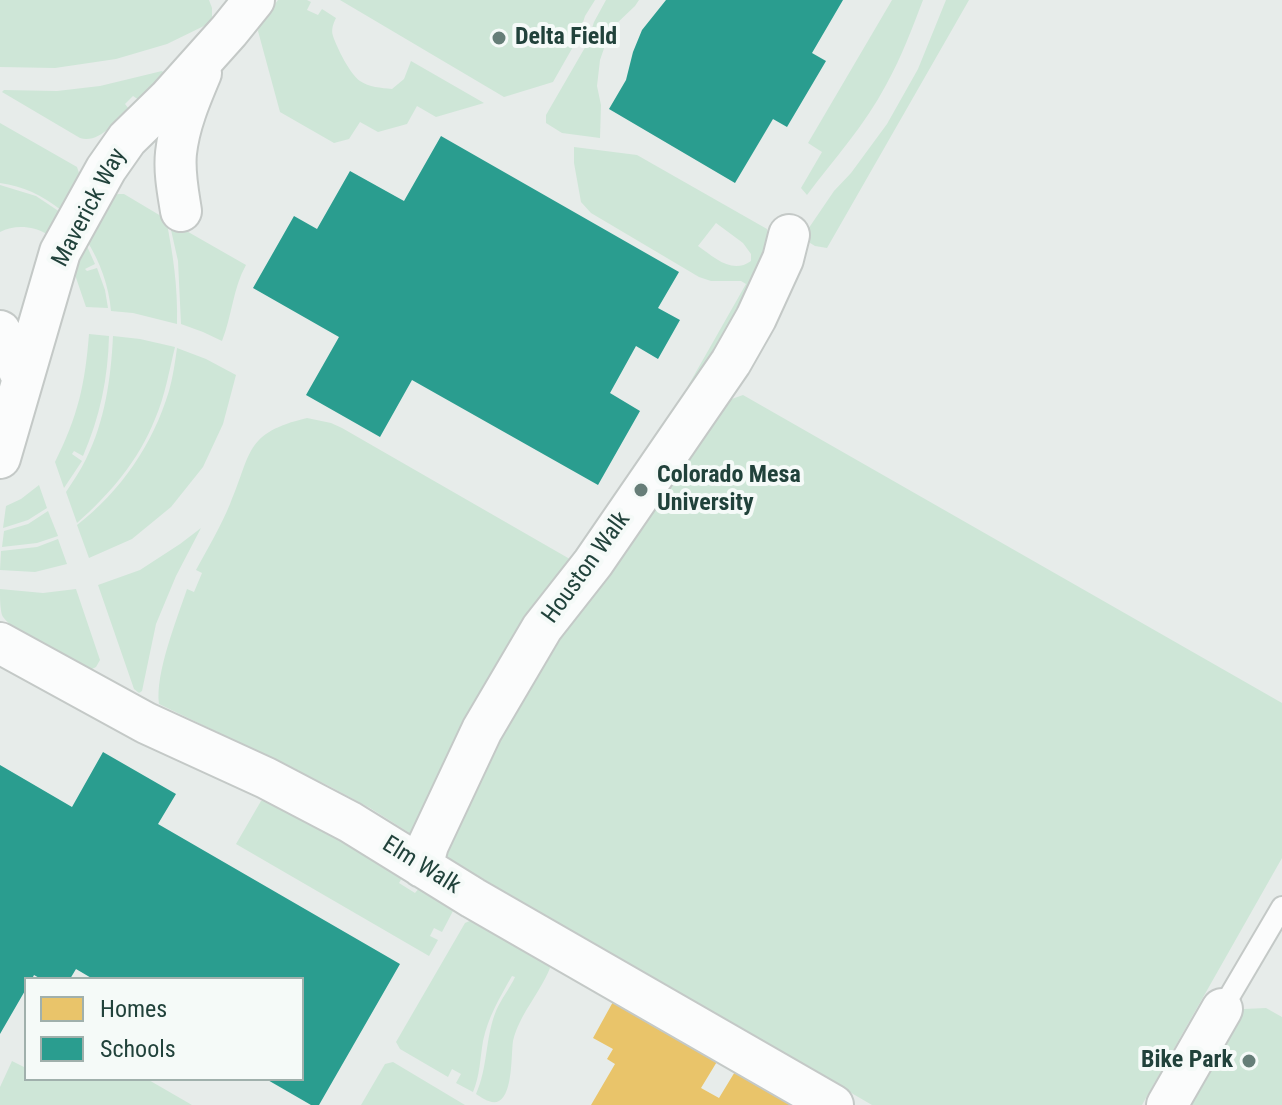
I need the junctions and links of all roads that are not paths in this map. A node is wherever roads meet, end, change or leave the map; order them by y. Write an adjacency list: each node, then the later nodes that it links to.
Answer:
1 (240, 7): 2 (street, Maverick Way)
2 (211, 51): 3 (street); 6 (street, Maverick Way)
3 (181, 211)
4 (789, 235): 9 (street, Houston Walk)
5 (0, 331): 6 (street)
6 (23, 379): 7 (street, Maverick Way)
7 (0, 458)
8 (0, 643): 9 (street, Elm Walk)
9 (422, 867): 12 (street, Elm Walk)
10 (1282, 907): 11 (lane)
11 (1222, 1009): 13 (street)
12 (833, 1105)
13 (1167, 1105)

